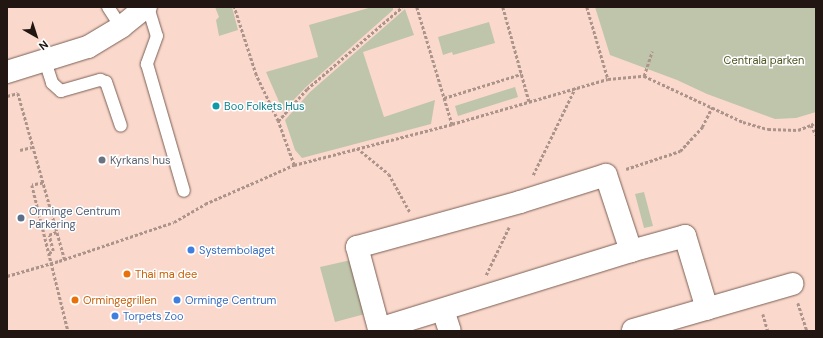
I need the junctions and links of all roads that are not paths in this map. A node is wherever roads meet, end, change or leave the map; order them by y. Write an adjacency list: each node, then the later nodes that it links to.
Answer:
1 (108, 7): 3 (lane)
2 (147, 7): 3 (street); 7 (lane)
3 (121, 27): 4 (street)
4 (45, 61): 5 (street); 6 (lane)
5 (7, 72)
6 (121, 126)
7 (184, 191)
8 (631, 251): 10 (street); 11 (street); 11 (street)
9 (792, 284): 10 (street)
10 (707, 309): 13 (street)
11 (443, 310): 12 (street)
12 (450, 331)
13 (631, 331)

